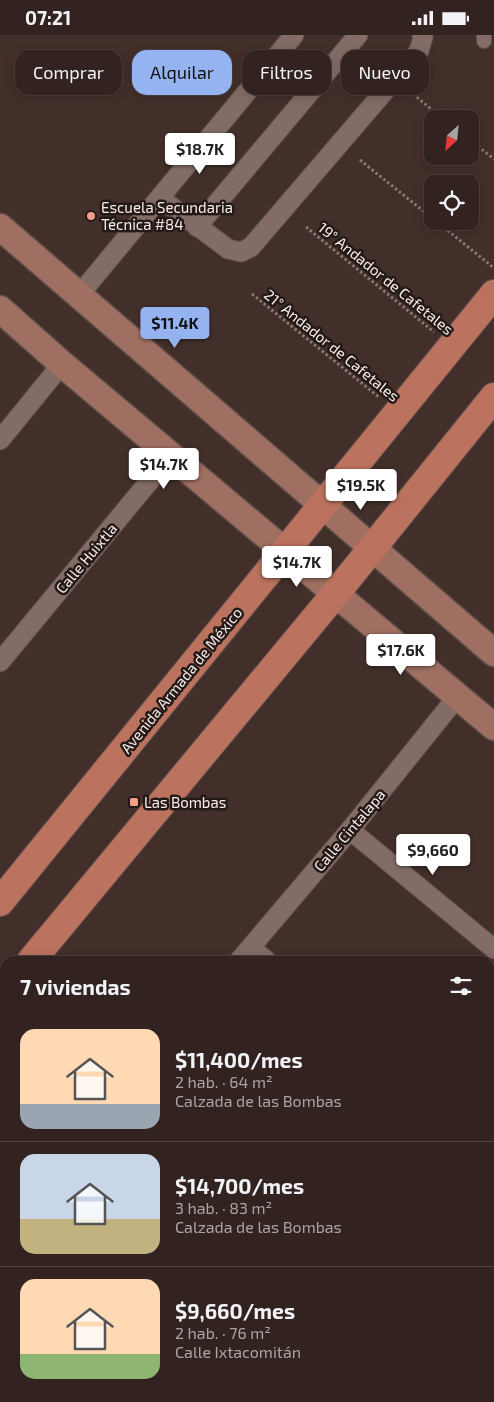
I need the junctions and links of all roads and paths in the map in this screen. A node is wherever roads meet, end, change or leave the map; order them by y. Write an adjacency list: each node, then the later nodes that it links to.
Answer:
1 (294, 35): 9 (street)
2 (358, 35): 12 (street)
3 (422, 35): 12 (street)
4 (414, 95): 5 (path)
5 (433, 110)
6 (479, 147): 7 (path)
7 (494, 159)
8 (360, 160): 10 (path)
9 (160, 198): 12 (street); 16 (street)
10 (424, 212)
11 (0, 227): 16 (main road)
12 (197, 227)
13 (306, 227): 20 (path, 19° Andador de Cafetales)
14 (447, 230): 15 (path)
15 (494, 268)
16 (80, 294): 26 (main road)
17 (252, 294): 23 (path, 21° Andador de Cafetales)
18 (494, 294): 20 (main road, Avenida Armada de México)
19 (0, 309): 21 (main road)
20 (452, 346): 23 (main road, Avenida Armada de México)
21 (62, 364): 24 (street); 25 (main road)
22 (494, 397): 27 (main road)
23 (398, 413): 26 (main road, Avenida Armada de México)
24 (0, 439)
25 (171, 455): 28 (main road); 31 (street, Calle Huixtla)
26 (323, 504): 27 (main road); 28 (main road, Avenida Armada de México)
27 (371, 547): 29 (main road); 30 (main road)
28 (286, 552): 29 (main road); 35 (main road, Avenida Armada de México)
29 (336, 593): 32 (main road); 38 (main road)
30 (494, 653)
31 (0, 662)
32 (458, 697): 33 (main road); 34 (street, Calle Cintalapa)
33 (494, 727)
34 (350, 830): 36 (street); 37 (street, Calle Cintalapa)
35 (0, 902)
36 (494, 949)
37 (245, 955)
38 (36, 956)

